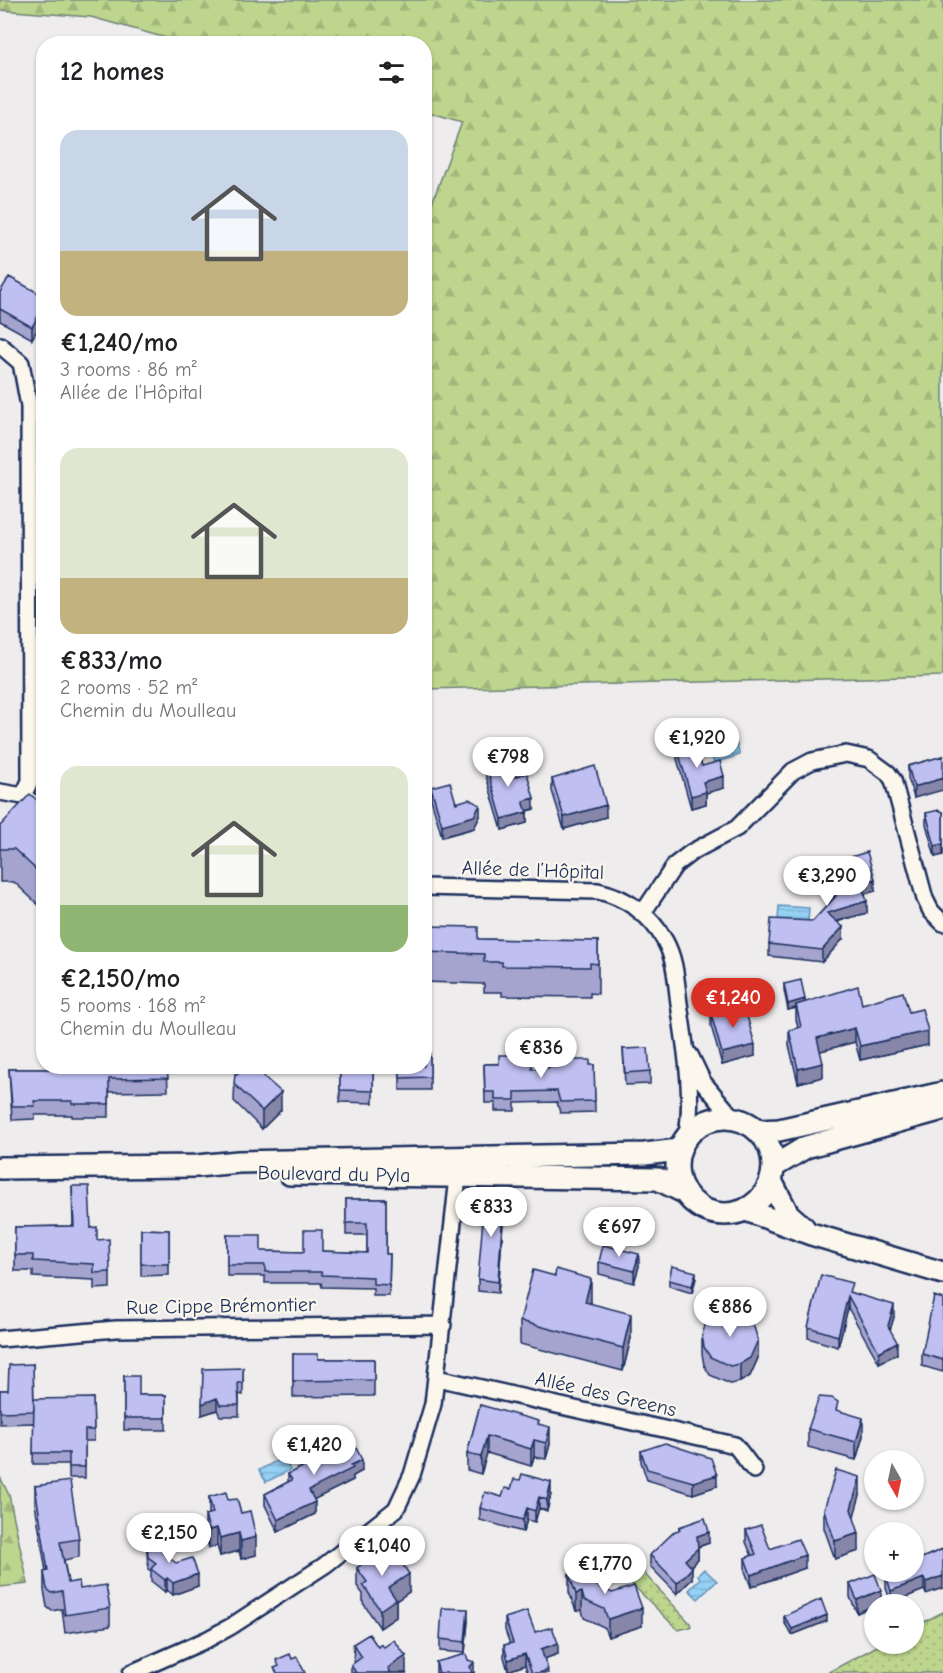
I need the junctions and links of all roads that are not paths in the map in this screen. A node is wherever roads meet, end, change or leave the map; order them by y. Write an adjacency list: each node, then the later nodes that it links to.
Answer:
1 (0, 345): 3 (street)
2 (0, 792): 3 (street)
3 (23, 796): 4 (street)
4 (36, 805)
5 (432, 887): 6 (street, Allée de l’Hôpital)
6 (642, 914): 7 (street); 8 (street, Allée de l’Hôpital)
7 (943, 922)
8 (684, 1038): 11 (street, Allée de l’Hôpital); 13 (street, Allée de l’Hôpital)
9 (943, 1093): 12 (main road)
10 (943, 1109): 16 (main road)
11 (733, 1118): 12 (main road); 13 (main road)
12 (758, 1131): 16 (main road)
13 (683, 1143): 14 (main road, Boulevard du Pyla); 17 (main road)
14 (459, 1166): 15 (main road, Boulevard du Pyla); 17 (main road, Boulevard du Pyla); 21 (street)
15 (0, 1168)
16 (772, 1174): 18 (main road); 19 (main road)
17 (684, 1192): 18 (main road)
18 (746, 1210): 19 (main road)
19 (811, 1234): 20 (main road)
20 (943, 1273)
21 (442, 1325): 22 (street, Rue Cippe Brémontier); 23 (street)
22 (0, 1340)
23 (437, 1378): 24 (street, Allée des Greens); 25 (street)
24 (754, 1470)
25 (131, 1673)

